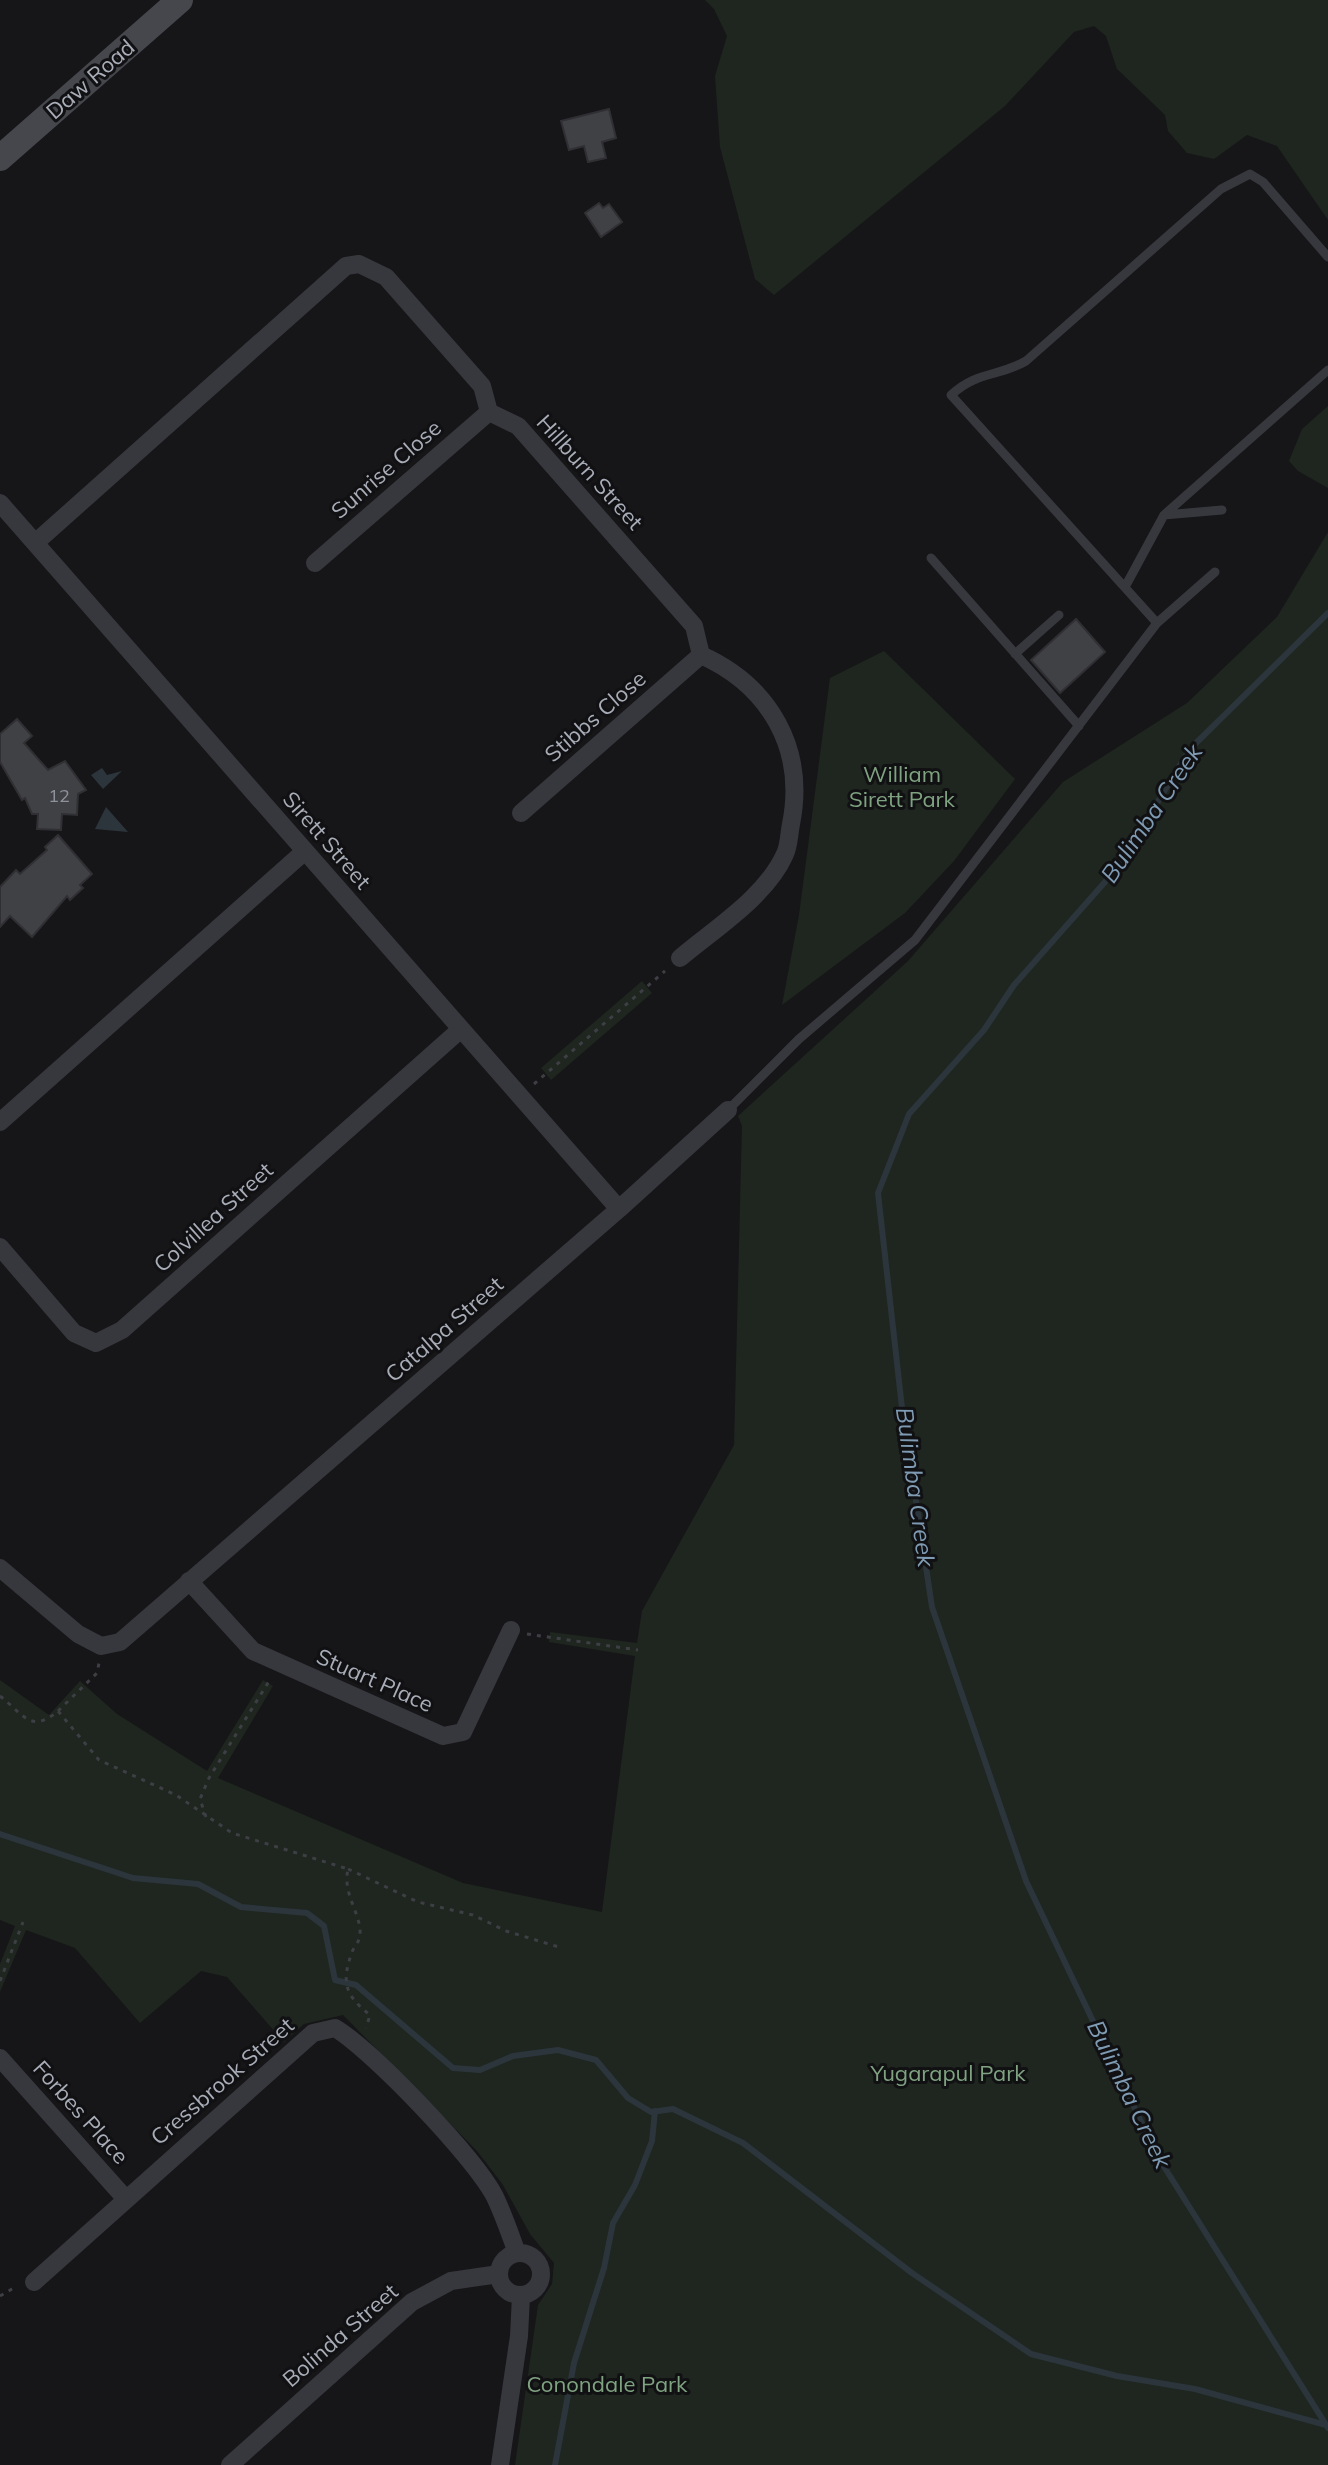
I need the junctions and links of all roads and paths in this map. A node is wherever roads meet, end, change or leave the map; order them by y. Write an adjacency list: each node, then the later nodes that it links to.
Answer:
1 (180, 0): 2 (street, Daw Road)
2 (0, 158)
3 (1328, 257): 13 (lane)
4 (1328, 370): 8 (lane)
5 (489, 412): 9 (street); 11 (street, Sunrise Close); 17 (street, Hillburn Street)
6 (0, 503): 9 (street, Sirett Street)
7 (1222, 510): 8 (lane)
8 (1164, 515): 13 (lane)
9 (35, 543): 20 (street, Sirett Street)
10 (931, 558): 16 (lane)
11 (315, 563)
12 (1215, 572): 15 (lane)
13 (1125, 587): 15 (lane)
14 (1059, 615): 16 (lane)
15 (1157, 623): 18 (lane)
16 (1015, 654): 18 (lane)
17 (701, 655): 19 (street, Stibbs Close); 21 (street)
18 (1079, 726): 24 (lane)
19 (521, 813)
20 (305, 851): 22 (street, Sirett Street); 25 (street)
21 (680, 958): 23 (path)
22 (461, 1029): 23 (street, Sirett Street); 27 (street, Colvillea Street)
23 (518, 1094): 26 (street, Sirett Street)
24 (728, 1110): 26 (street, Catalpa Street)
25 (0, 1122)
26 (619, 1209): 29 (street, Catalpa Street)
27 (0, 1247)
28 (0, 1568): 31 (street)
29 (189, 1581): 31 (street, Catalpa Street); 33 (street, Stuart Place)
30 (511, 1630): 32 (path); 33 (street, Stuart Place)
31 (101, 1646): 35 (path)
32 (638, 1650)
33 (279, 1664): 36 (path)
34 (0, 1696): 35 (path)
35 (58, 1711): 36 (path)
36 (206, 1817): 37 (path)
37 (348, 1869): 39 (path); 41 (path)
38 (23, 1922): 40 (path)
39 (562, 1948)
40 (0, 1981)
41 (361, 2047): 43 (street, Cressbrook Street); 44 (street, Cressbrook Street)
42 (0, 2058): 43 (street, Forbes Place)
43 (125, 2198): 46 (street, Cressbrook Street)
44 (517, 2253): 45 (street); 47 (street)
45 (499, 2274): 47 (street); 48 (street, Bolinda Street)
46 (34, 2282)
47 (521, 2296): 49 (street)
48 (230, 2465)
49 (500, 2465)

